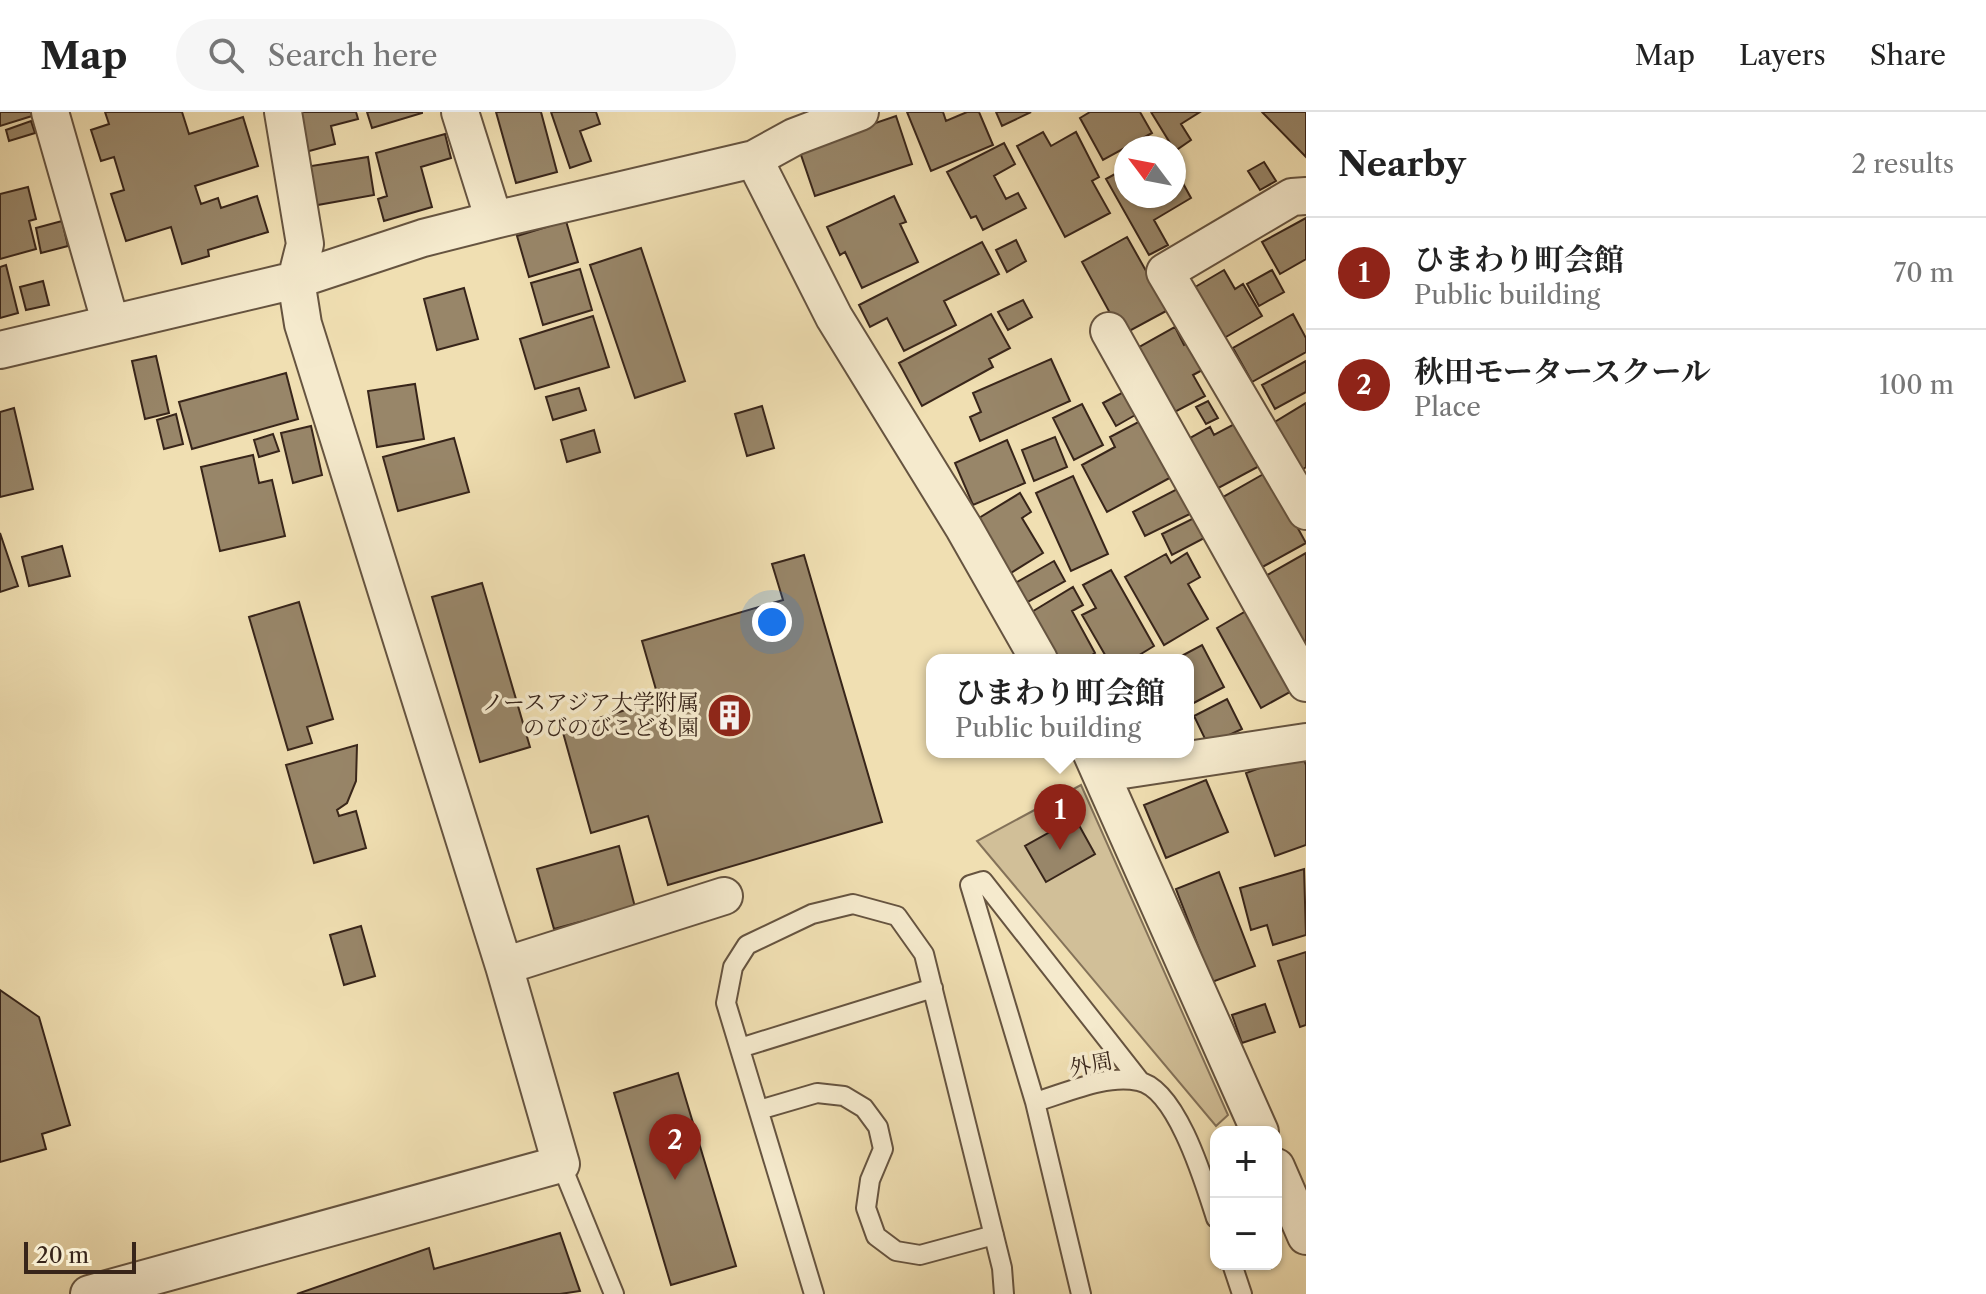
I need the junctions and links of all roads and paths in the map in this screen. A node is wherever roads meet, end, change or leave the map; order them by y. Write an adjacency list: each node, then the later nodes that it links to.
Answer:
1 (50, 112): 10 (street)
2 (283, 112): 9 (street)
3 (460, 112): 8 (street)
4 (860, 112): 5 (street)
5 (789, 124): 6 (street)
6 (754, 159): 8 (street); 14 (street)
7 (1306, 196): 13 (street)
8 (494, 220): 9 (street)
9 (296, 280): 10 (street); 21 (street)
10 (110, 321): 12 (street)
11 (1109, 331): 15 (street)
12 (0, 350)
13 (1306, 511)
14 (1036, 654)
15 (1306, 683)
16 (1306, 742): 17 (street)
17 (1194, 753)
18 (1147, 758): 19 (street)
19 (1097, 763): 27 (street)
20 (724, 896): 21 (street)
21 (504, 966): 28 (street)
22 (933, 988): 23 (lane); 23 (lane); 31 (lane)
23 (740, 1048): 26 (lane)
24 (1140, 1081): 25 (lane, 外周); 25 (lane); 30 (lane, 外周)
25 (1035, 1102): 38 (lane)
26 (759, 1110): 31 (lane); 34 (lane)
27 (1257, 1126)
28 (561, 1164): 35 (street); 36 (lane)
29 (1282, 1181): 32 (street)
30 (1210, 1201)
31 (994, 1235): 37 (lane)
32 (1306, 1236)
33 (1234, 1270): 39 (lane)
34 (816, 1293)
35 (89, 1294)
36 (614, 1294)
37 (1004, 1294)
38 (1081, 1294)
39 (1242, 1294)

